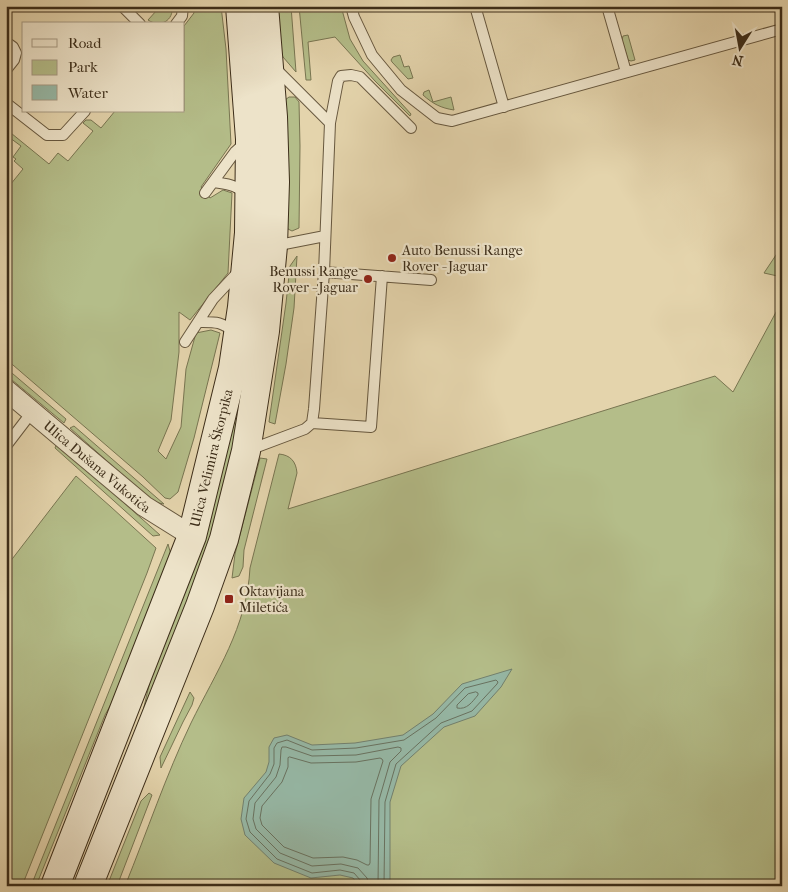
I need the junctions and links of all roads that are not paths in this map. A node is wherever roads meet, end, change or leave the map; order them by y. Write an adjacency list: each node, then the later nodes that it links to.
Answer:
1 (122, 6): 8 (lane)
2 (183, 6): 9 (lane)
3 (240, 6): 20 (main road, Ulica Velimira Škorpika)
4 (264, 6): 12 (main road, Ulica Velimira Škorpika)
5 (351, 6): 16 (lane)
6 (475, 6): 16 (lane)
7 (608, 6): 14 (lane)
8 (138, 22)
9 (178, 22)
10 (782, 29): 14 (lane)
11 (6, 42): 13 (lane)
12 (269, 62): 18 (lane); 25 (main road, Ulica Velimira Škorpika)
13 (6, 70)
14 (626, 72): 16 (lane)
15 (6, 103): 17 (lane)
16 (504, 107)
17 (84, 112)
18 (330, 123): 19 (lane); 24 (lane)
19 (411, 128)
20 (250, 139): 21 (lane); 23 (main road, Ulica Velimira Škorpika)
21 (213, 182): 22 (lane); 23 (lane)
22 (205, 193)
23 (249, 194): 26 (main road, Ulica Velimira Škorpika)
24 (325, 236): 25 (lane); 27 (lane)
25 (273, 246): 37 (main road, Ulica Velimira Škorpika)
26 (246, 264): 30 (lane); 31 (main road, Ulica Velimira Škorpika)
27 (324, 272): 28 (lane); 35 (lane)
28 (382, 276): 29 (lane); 35 (lane)
29 (431, 280)
30 (198, 322): 31 (lane); 32 (lane)
31 (238, 335): 38 (main road, Ulica Velimira Škorpika)
32 (185, 342)
33 (6, 390): 34 (street, Ulica Dušana Vukotića)
34 (32, 412): 36 (lane); 38 (street, Ulica Dušana Vukotića)
35 (312, 423): 37 (lane)
36 (6, 446)
37 (246, 451): 40 (main road, Ulica Velimira Škorpika)
38 (192, 536): 39 (main road, Ulica Velimira Škorpika)
39 (55, 886)
40 (88, 886)

